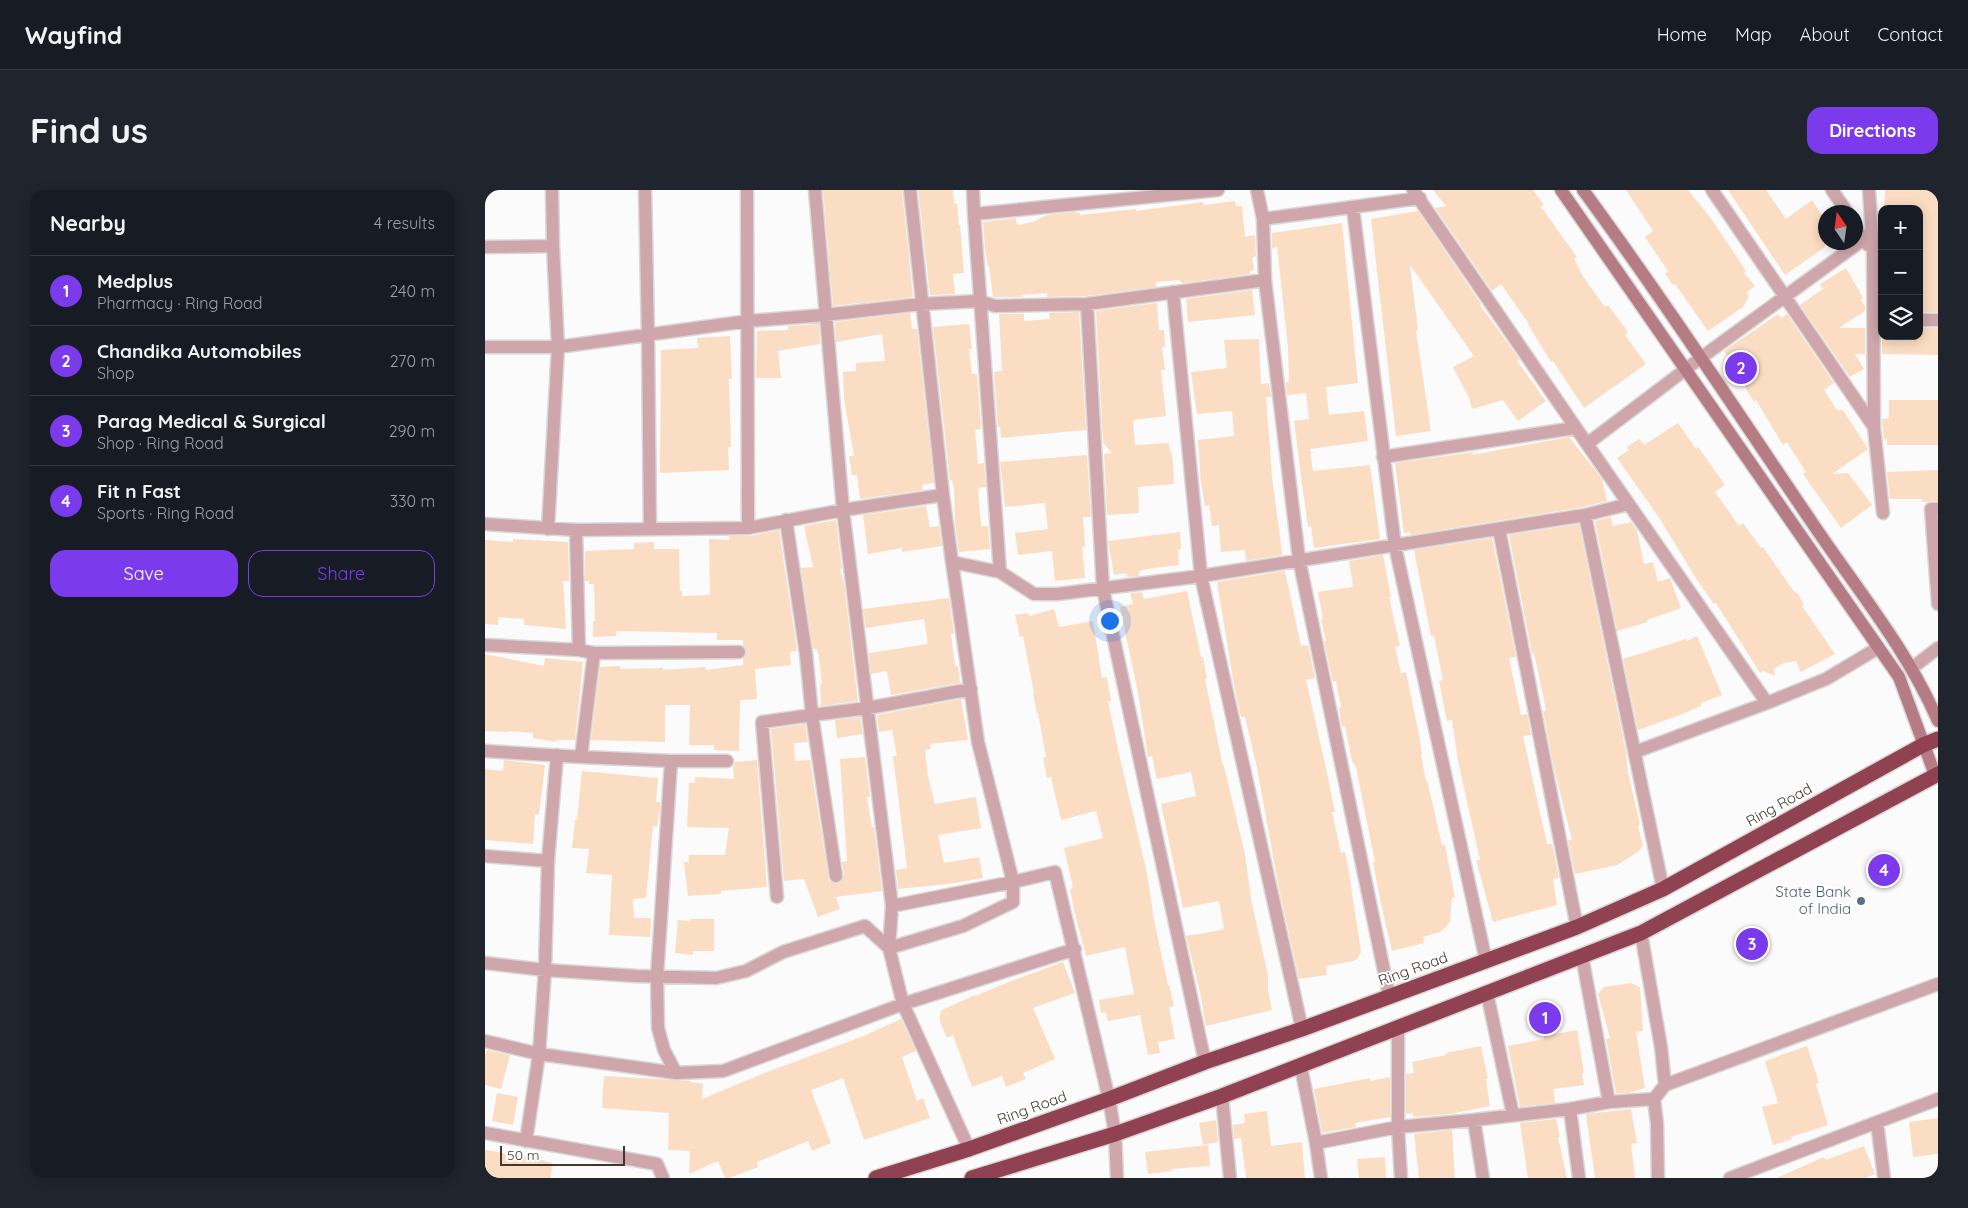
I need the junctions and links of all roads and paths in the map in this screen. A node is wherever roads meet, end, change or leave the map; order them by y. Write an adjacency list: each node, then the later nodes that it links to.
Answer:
1 (552, 190): 21 (street)
2 (645, 190): 35 (street)
3 (747, 190): 33 (street)
4 (815, 190): 30 (street)
5 (910, 190): 28 (street)
6 (973, 190): 17 (street)
7 (1217, 190): 17 (street)
8 (1257, 190): 18 (street)
9 (1561, 190): 39 (main road)
10 (1583, 190): 38 (main road)
11 (1712, 190): 26 (street)
12 (1832, 190): 15 (street)
13 (1869, 190): 23 (street)
14 (1416, 194): 16 (street); 41 (street)
15 (1842, 205)
16 (1353, 208): 18 (street); 43 (street)
17 (973, 214): 27 (street)
18 (1263, 220): 24 (street)
19 (1863, 236): 20 (street)
20 (1865, 239): 23 (street); 26 (street)
21 (553, 246): 22 (street); 37 (street)
22 (485, 247)
23 (1873, 252): 34 (street)
24 (1265, 280): 25 (street); 58 (street)
25 (1173, 292): 29 (street); 61 (street)
26 (1786, 296): 38 (street); 40 (street)
27 (979, 301): 28 (street); 29 (street); 60 (street)
28 (921, 304): 30 (street); 44 (street)
29 (1087, 304): 62 (street)
30 (825, 315): 33 (street); 47 (street)
31 (1923, 320): 32 (street)
32 (1938, 320)
33 (747, 321): 35 (street); 53 (street)
34 (1877, 321): 40 (street)
35 (648, 334): 37 (street); 52 (street)
36 (485, 347): 37 (street)
37 (558, 348): 54 (street)
38 (1702, 357): 39 (street); 70 (main road)
39 (1686, 369): 42 (street); 65 (main road)
40 (1874, 427): 48 (street)
41 (1575, 428): 42 (street); 43 (street)
42 (1587, 444): 45 (street)
43 (1383, 457): 57 (street)
44 (943, 495): 47 (street); 59 (street)
45 (1629, 504): 49 (street); 72 (street)
46 (1938, 509): 63 (street)
47 (843, 510): 50 (street); 73 (street)
48 (1883, 513)
49 (1585, 515): 55 (street); 79 (street)
50 (786, 520): 53 (street); 74 (street)
51 (485, 524): 54 (street)
52 (650, 528): 53 (street); 56 (street)
53 (748, 528)
54 (548, 529): 56 (street)
55 (1499, 529): 57 (street); 92 (street)
56 (576, 530): 67 (street)
57 (1395, 546): 58 (street); 97 (street)
58 (1299, 559): 61 (street); 103 (street)
59 (952, 562): 60 (street); 71 (street)
60 (1001, 572): 62 (street)
61 (1201, 576): 62 (street); 106 (street)
62 (1103, 589): 109 (street)
63 (1938, 604)
64 (485, 645): 67 (street)
65 (1878, 648): 72 (street); 77 (main road)
66 (1938, 648): 70 (street)
67 (579, 650): 69 (street)
68 (739, 652): 69 (street)
69 (594, 653): 81 (street)
70 (1912, 668): 75 (main road)
71 (971, 689): 73 (street); 88 (street)
72 (1767, 703): 79 (street)
73 (868, 708): 74 (street); 91 (street)
74 (812, 715): 87 (street); 90 (street)
75 (1938, 721)
76 (1938, 739): 77 (highway, Ring Road)
77 (1923, 745): 84 (main road); 89 (highway, Ring Road)
78 (485, 751): 80 (street)
79 (1635, 752): 89 (street)
80 (557, 756): 81 (street); 86 (street)
81 (581, 757): 82 (street)
82 (671, 761): 83 (street); 100 (street)
83 (727, 761)
84 (1937, 776): 93 (highway)
85 (485, 856): 86 (street)
86 (548, 861): 99 (street)
87 (835, 876)
88 (1013, 882): 91 (street); 94 (street); 95 (street)
89 (1663, 889): 92 (highway, Ring Road)
90 (777, 897)
91 (892, 906): 94 (street)
92 (1577, 927): 97 (highway, Ring Road)
93 (1641, 933): 96 (highway); 112 (street)
94 (889, 948): 100 (street); 104 (street)
95 (1075, 949): 104 (street); 114 (street)
96 (1582, 956): 102 (highway); 117 (street)
97 (1486, 961): 103 (highway, Ring Road)
98 (485, 963): 99 (street)
99 (545, 970): 100 (street); 108 (street)
100 (657, 977): 111 (street)
101 (1938, 984): 112 (street)
102 (1487, 992): 105 (highway); 119 (street)
103 (1389, 996): 106 (highway, Ring Road)
104 (903, 1004): 111 (street); 127 (street)
105 (1398, 1028): 110 (highway); 122 (street)
106 (1302, 1029): 109 (highway, Ring Road)
107 (485, 1041): 108 (street)
108 (539, 1054): 111 (street); 125 (street)
109 (1205, 1062): 114 (highway, Ring Road)
110 (1301, 1067): 113 (highway); 126 (street)
111 (676, 1073)
112 (1665, 1085): 115 (street)
113 (1222, 1096): 124 (highway); 133 (street)
114 (1109, 1099): 124 (street); 127 (highway, Ring Road)
115 (1654, 1099): 117 (street); 138 (street)
116 (1938, 1099): 121 (street)
117 (1609, 1102): 118 (street)
118 (1570, 1109): 119 (street); 137 (street)
119 (1513, 1115): 120 (street)
120 (1474, 1120): 122 (street); 136 (street)
121 (1877, 1122): 128 (street); 140 (street)
122 (1398, 1127): 126 (street); 135 (street)
123 (485, 1134): 125 (street)
124 (1115, 1134): 131 (highway); 132 (street)
125 (526, 1141): 129 (street)
126 (1316, 1143): 134 (street)
127 (969, 1149): 130 (highway, Ring Road)
128 (1758, 1173): 139 (street)
129 (663, 1178)
130 (876, 1178)
131 (972, 1178)
132 (1117, 1178)
133 (1230, 1178)
134 (1321, 1178)
135 (1401, 1178)
136 (1483, 1178)
137 (1579, 1178)
138 (1658, 1178)
139 (1730, 1178)
140 (1884, 1178)

